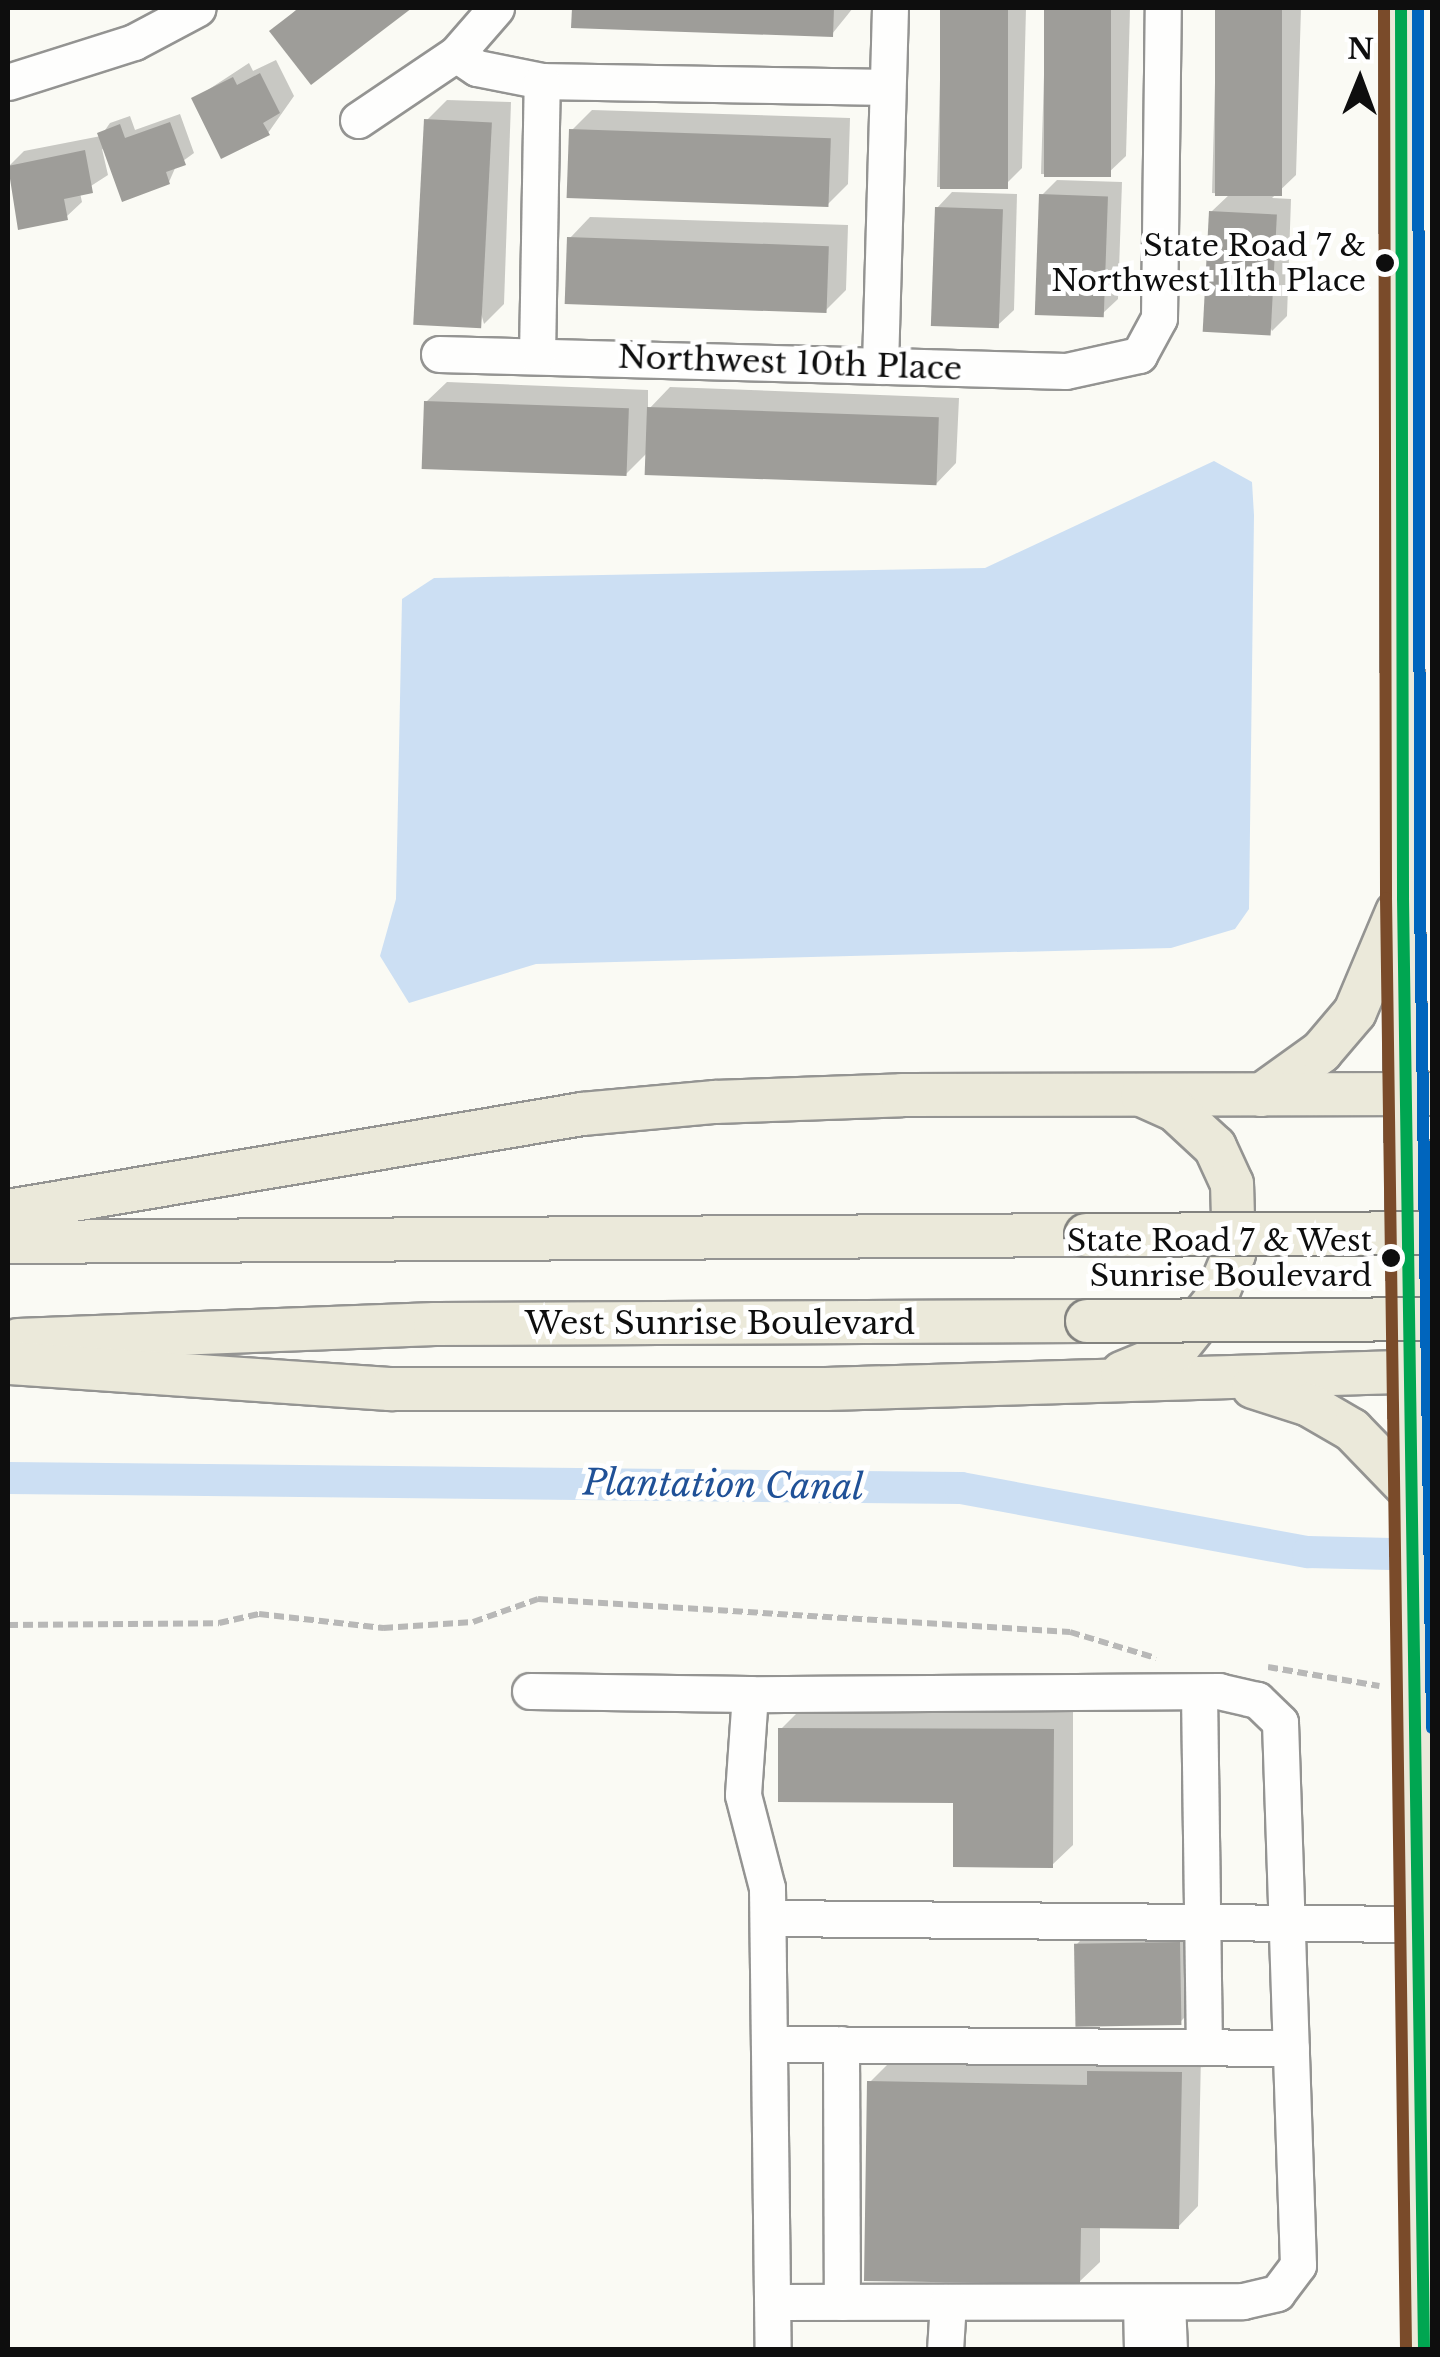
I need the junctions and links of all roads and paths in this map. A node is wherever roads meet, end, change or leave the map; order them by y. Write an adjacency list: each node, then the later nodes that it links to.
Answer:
1 (198, 8): 7 (street)
2 (496, 8): 6 (street)
3 (890, 8): 9 (street)
4 (1162, 8): 13 (street, Northwest 10th Place)
5 (1401, 8): 14 (main road)
6 (456, 54): 8 (street); 10 (street)
7 (20, 80)
8 (542, 80): 9 (street); 12 (street)
9 (886, 87): 13 (street)
10 (358, 120)
11 (439, 354): 12 (street, Northwest 10th Place)
12 (538, 356): 13 (street, Northwest 10th Place)
13 (880, 366)
14 (1403, 898): 16 (main road); 17 (main road)
15 (1142, 1094): 16 (main road); 18 (main road); 26 (main road)
16 (1261, 1094): 17 (main road)
17 (1420, 1094): 24 (main road)
18 (8, 1211)
19 (1432, 1234): 20 (main road, bridge)
20 (8, 1242)
21 (1432, 1319): 22 (main road, West Sunrise Boulevard, bridge)
22 (8, 1340)
23 (8, 1363): 26 (main road)
24 (1421, 1371): 25 (main road); 27 (main road)
25 (1225, 1378): 26 (main road); 27 (main road)
26 (1104, 1381)
27 (1415, 1496): 31 (main road)
28 (8, 1625): 29 (path)
29 (1175, 1659)
30 (1259, 1666): 31 (path)
31 (1418, 1677): 38 (main road)
32 (530, 1691): 34 (street)
33 (1199, 1692): 34 (street); 36 (street); 37 (street)
34 (750, 1694): 35 (street)
35 (768, 1918): 36 (street); 39 (street)
36 (1201, 1918): 37 (street); 41 (street)
37 (1286, 1918): 38 (street); 42 (street)
38 (1422, 1924): 51 (main road)
39 (771, 2044): 40 (street); 43 (street)
40 (840, 2044): 41 (street); 44 (street)
41 (1204, 2047): 42 (street)
42 (1291, 2048): 46 (street)
43 (773, 2302): 44 (street); 47 (street)
44 (842, 2302): 45 (street)
45 (948, 2302): 46 (street); 48 (street)
46 (1154, 2302): 49 (street); 50 (street)
47 (773, 2350)
48 (945, 2350)
49 (1142, 2350)
50 (1169, 2350)
51 (1424, 2350)

